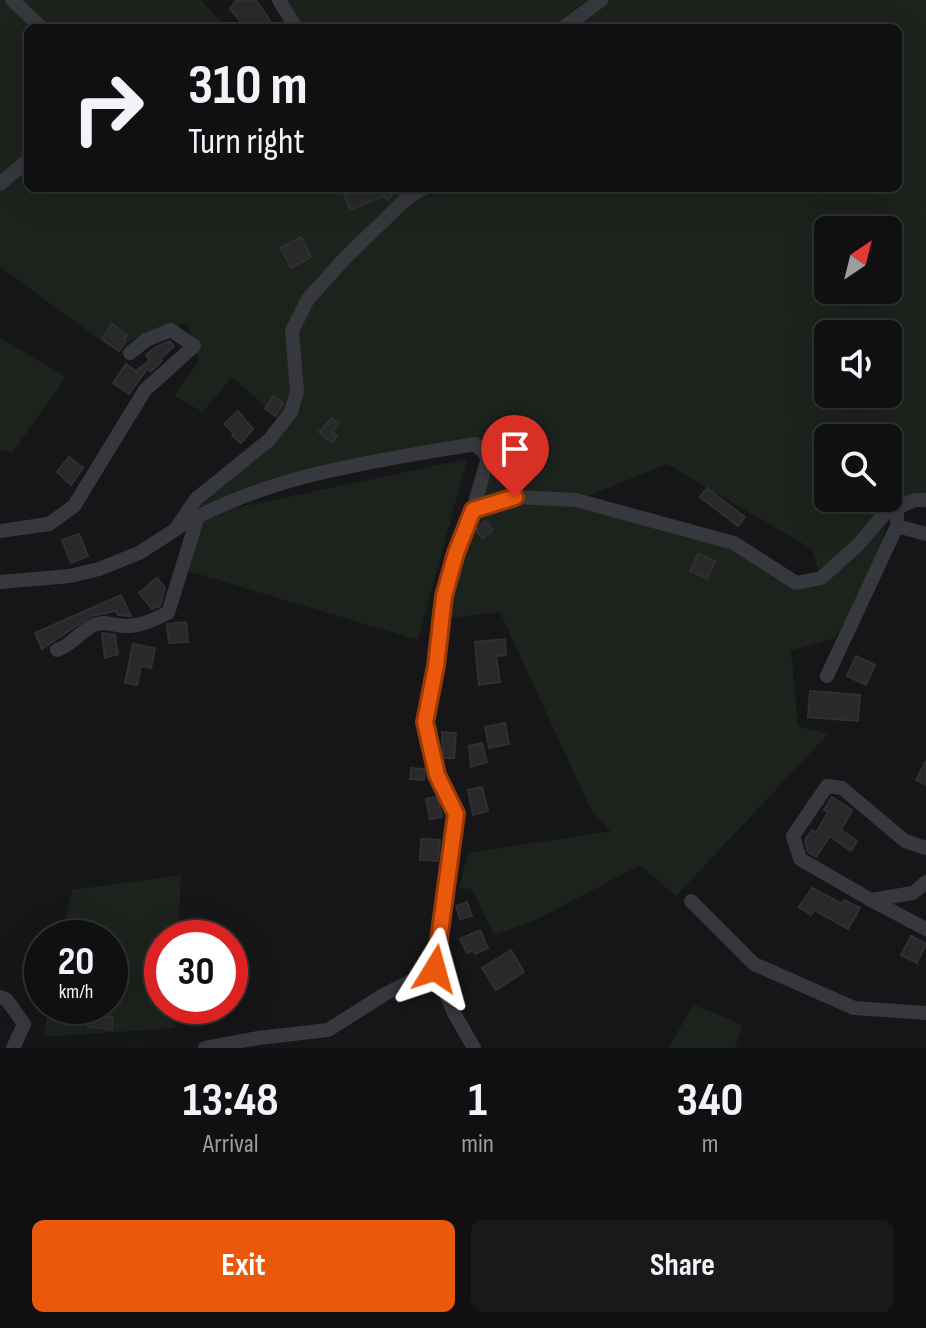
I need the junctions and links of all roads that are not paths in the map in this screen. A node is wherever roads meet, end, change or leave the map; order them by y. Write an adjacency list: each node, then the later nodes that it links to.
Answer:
1 (12, 0): 4 (street)
2 (279, 0): 5 (street)
3 (601, 0): 6 (street)
4 (38, 24)
5 (294, 24)
6 (568, 24)
7 (24, 163): 8 (street)
8 (0, 184)
9 (417, 192): 18 (street)
10 (130, 353): 19 (street)
11 (926, 500): 12 (street)
12 (902, 506)
13 (473, 510): 14 (street); 16 (street); 29 (street)
14 (887, 512)
15 (897, 512): 17 (street)
16 (198, 516): 18 (street); 22 (street)
17 (897, 526): 20 (street); 23 (street)
18 (175, 530): 21 (street)
19 (0, 531)
20 (926, 534)
21 (0, 582)
22 (57, 650)
23 (827, 676)
24 (926, 848): 26 (street)
25 (926, 882): 26 (street)
26 (871, 900): 28 (street)
27 (691, 901): 31 (street)
28 (926, 929)
29 (435, 969): 33 (street); 34 (street)
30 (0, 997): 32 (street)
31 (926, 1013)
32 (13, 1048)
33 (205, 1048)
34 (474, 1048)

